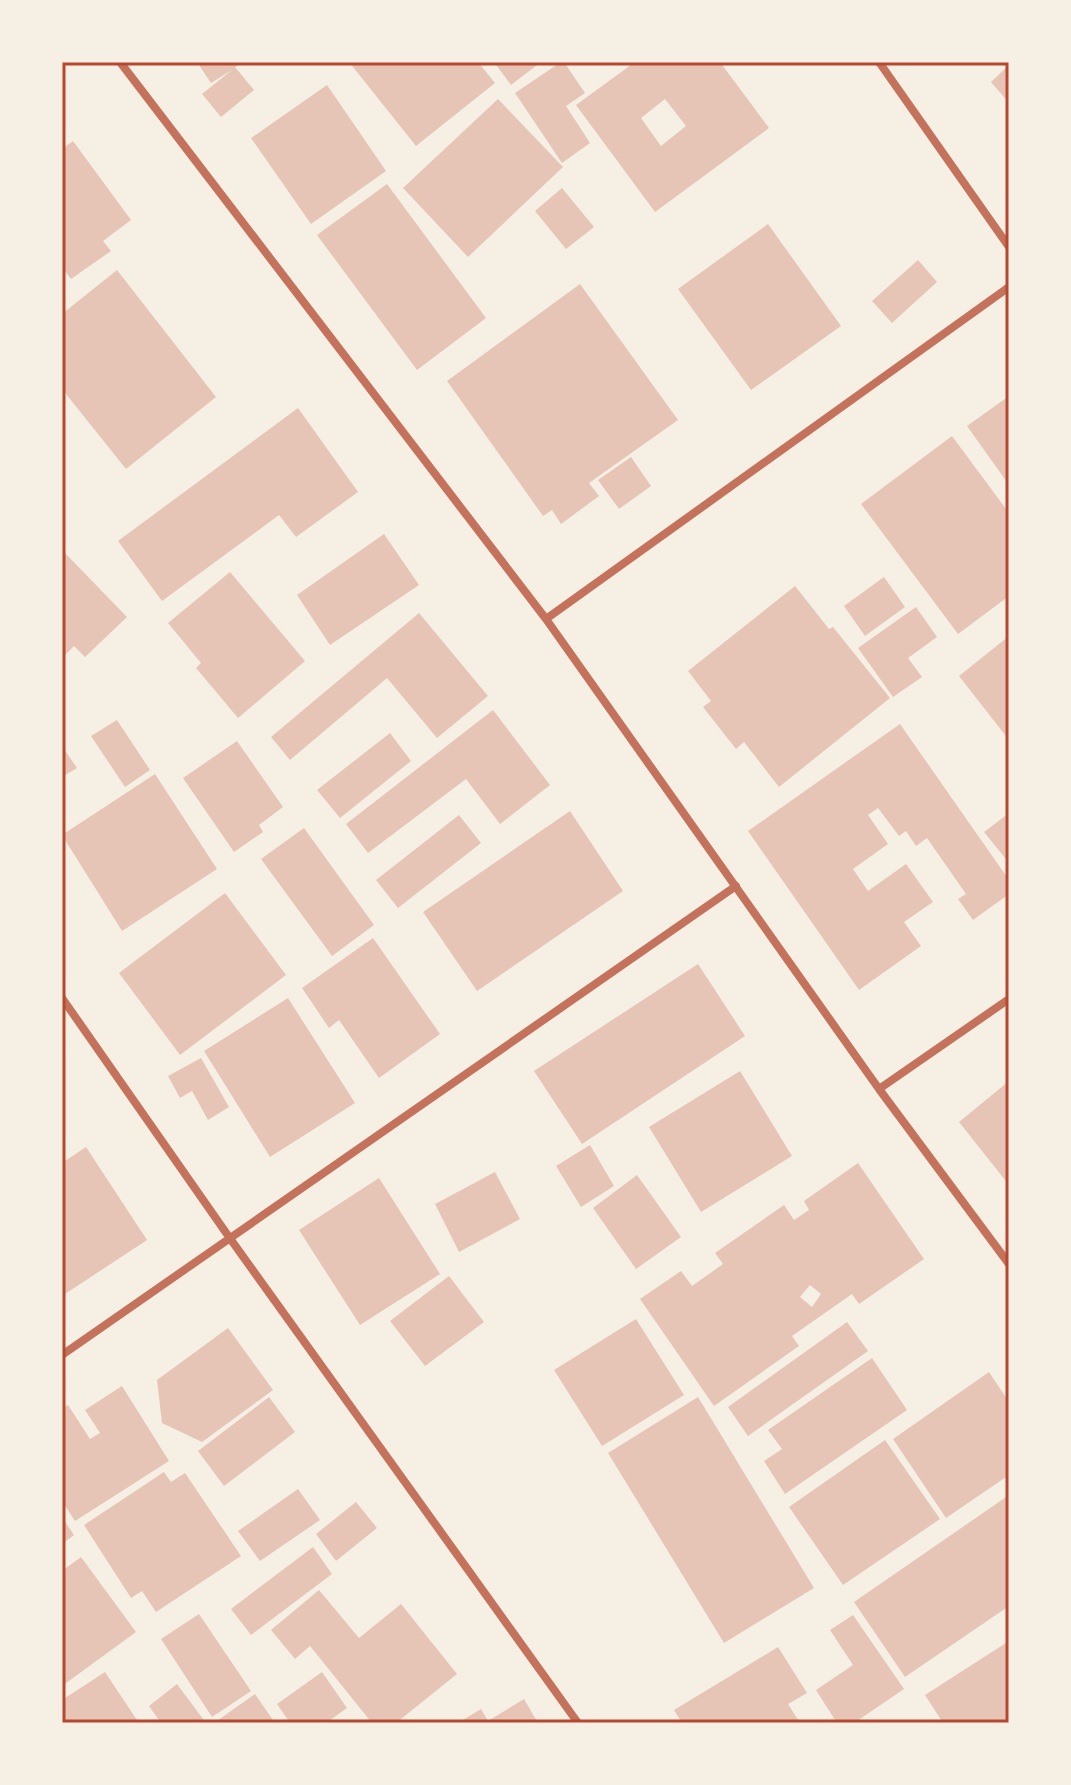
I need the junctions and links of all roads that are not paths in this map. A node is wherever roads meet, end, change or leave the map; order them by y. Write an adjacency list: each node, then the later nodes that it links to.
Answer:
1 (120, 62): 5 (street)
2 (879, 62): 3 (street)
3 (1009, 247)
4 (1009, 287): 5 (street)
5 (546, 619): 6 (street)
6 (736, 886): 9 (street); 10 (street)
7 (62, 998): 10 (street)
8 (1009, 999): 9 (street)
9 (879, 1089): 11 (street)
10 (229, 1237): 12 (street); 13 (street)
11 (1009, 1264)
12 (62, 1355)
13 (578, 1723)

